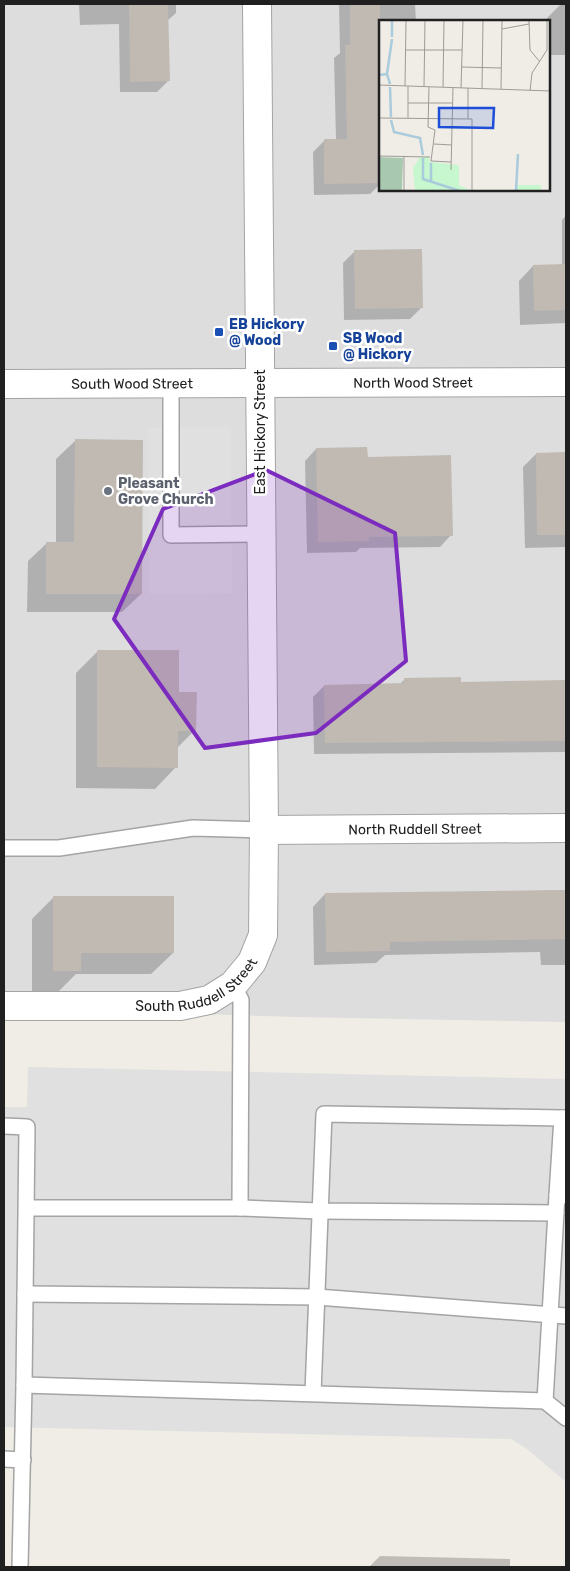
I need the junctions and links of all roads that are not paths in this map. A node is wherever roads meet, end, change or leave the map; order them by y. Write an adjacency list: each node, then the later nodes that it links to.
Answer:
1 (257, 4): 5 (street, East Hickory Street)
2 (566, 382): 5 (street, North Wood Street)
3 (4, 384): 4 (street, South Wood Street)
4 (171, 384): 5 (street, South Wood Street); 6 (lane)
5 (260, 384): 6 (street, East Hickory Street)
6 (261, 534): 8 (street, East Hickory Street)
7 (566, 828): 8 (street, North Ruddell Street)
8 (264, 830): 9 (lane); 10 (street, South Ruddell Street)
9 (4, 848)
10 (233, 985): 11 (street, South Ruddell Street); 16 (lane)
11 (4, 1006)
12 (564, 1118): 14 (lane); 17 (lane)
13 (4, 1126): 15 (lane)
14 (562, 1195): 18 (lane)
15 (27, 1208): 16 (lane); 19 (lane)
16 (240, 1208): 17 (lane)
17 (320, 1211): 18 (lane); 20 (lane)
18 (556, 1213): 21 (lane)
19 (26, 1294): 20 (lane); 23 (lane)
20 (316, 1297): 21 (lane); 24 (lane)
21 (550, 1315): 22 (lane); 25 (lane)
22 (566, 1316)
23 (24, 1385): 24 (lane); 28 (lane)
24 (313, 1394): 25 (lane)
25 (545, 1401): 26 (lane)
26 (566, 1418)
27 (4, 1459): 28 (lane)
28 (23, 1460): 29 (lane)
29 (20, 1567)

